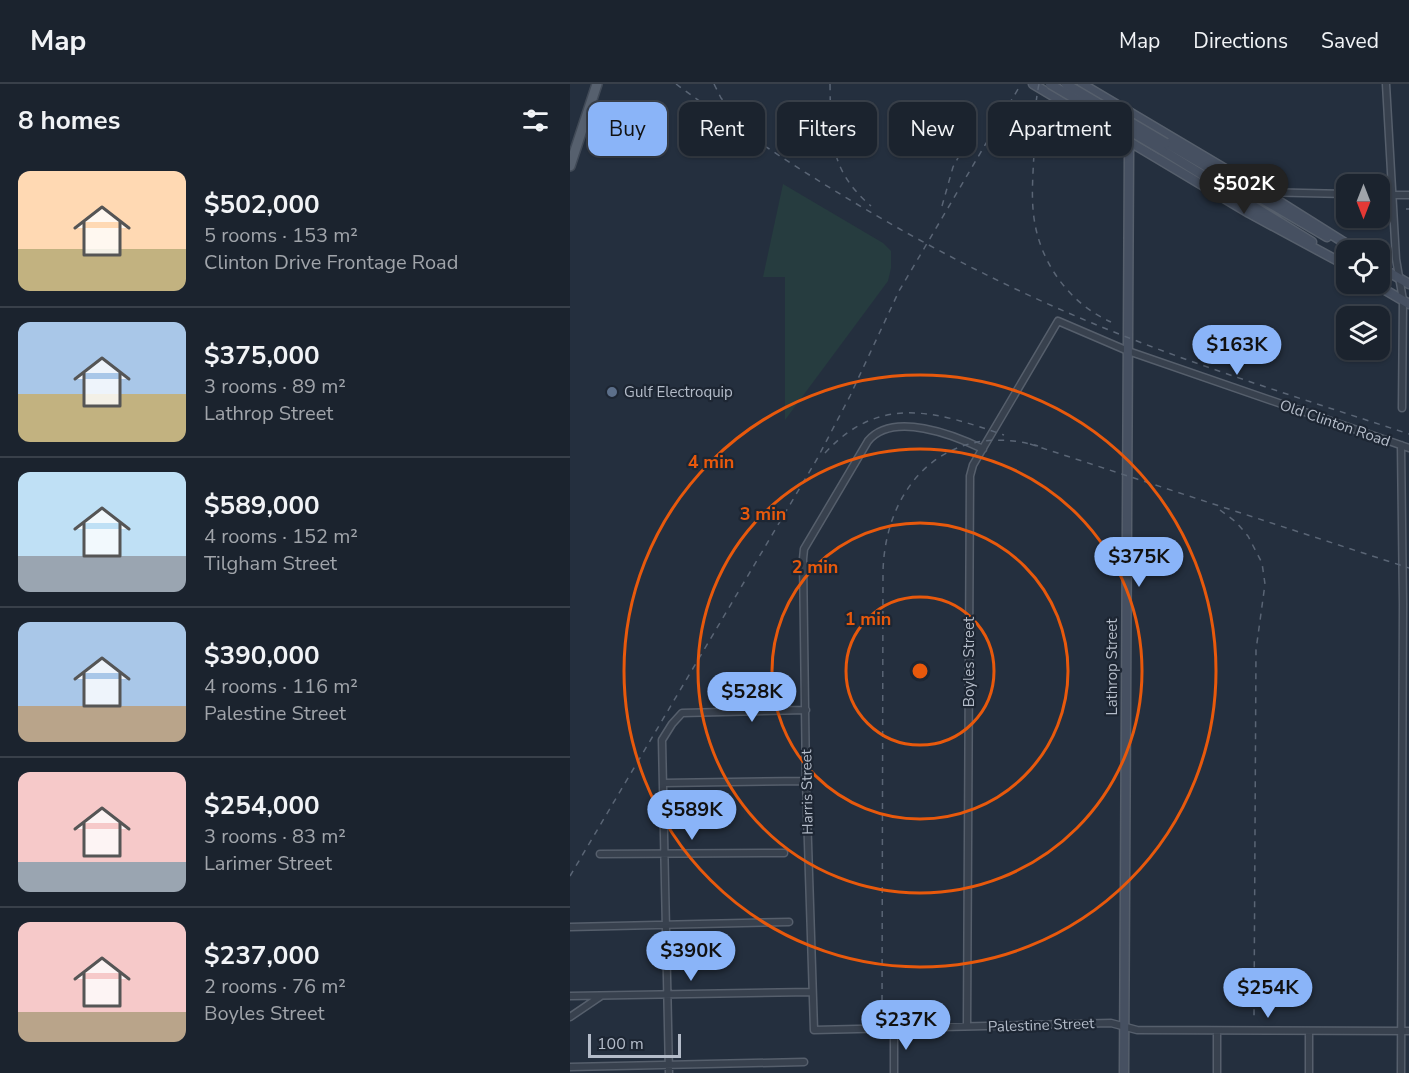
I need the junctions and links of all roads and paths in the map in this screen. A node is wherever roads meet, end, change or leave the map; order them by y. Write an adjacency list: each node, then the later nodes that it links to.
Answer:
1 (597, 84): 11 (main road)
2 (1033, 84): 7 (street)
3 (1050, 84): 10 (street, bridge)
4 (1064, 84): 7 (street); 10 (street, bridge)
5 (1082, 84): 8 (street)
6 (1386, 84): 15 (street)
7 (1054, 96): 9 (street)
8 (1146, 122): 9 (street, Lathrop Street); 12 (street)
9 (1134, 143): 19 (street); 26 (street, Lathrop Street)
10 (1164, 147): 17 (street); 18 (street)
11 (570, 166)
12 (1264, 192): 13 (street); 16 (street)
13 (1336, 194)
14 (1409, 195): 15 (street)
15 (1392, 196): 21 (street)
16 (1340, 240)
17 (1336, 242)
18 (1336, 260)
19 (1336, 260)
20 (1390, 273): 21 (street)
21 (1399, 278): 22 (street); 24 (street)
22 (1409, 284)
23 (1390, 293): 24 (street)
24 (1406, 302): 27 (street)
25 (1058, 321): 26 (street, Old Clinton Road); 30 (street, Boyles Street)
26 (1128, 351): 28 (street, Old Clinton Road); 46 (street, Lathrop Street)
27 (1402, 408)
28 (1401, 445): 29 (street, Old Clinton Road); 51 (street)
29 (1409, 448)
30 (982, 449): 31 (street, Harris Street); 45 (street, Boyles Street)
31 (806, 710): 32 (street, Harris Street); 33 (street)
32 (806, 781): 33 (street); 40 (street, Harris Street)
33 (664, 783): 34 (street)
34 (664, 853): 35 (street); 36 (street); 38 (street)
35 (784, 853)
36 (600, 854)
37 (789, 922): 38 (street)
38 (666, 924): 39 (street); 41 (street)
39 (570, 927)
40 (812, 992): 41 (street); 48 (street, Harris Street)
41 (667, 994): 43 (street); 54 (street)
42 (570, 996): 43 (street)
43 (601, 996): 44 (street)
44 (570, 1017)
45 (967, 1026): 46 (street, Palestine Street); 47 (street, Palestine Street)
46 (1124, 1026): 49 (street, Palestine Street); 58 (street, Lathrop Street)
47 (894, 1028): 48 (street, Palestine Street); 57 (street)
48 (814, 1030)
49 (1216, 1031): 50 (street, Palestine Street); 59 (street)
50 (1309, 1031): 51 (street, Palestine Street); 60 (street)
51 (1401, 1031): 52 (street, Palestine Street); 61 (street)
52 (1409, 1031)
53 (804, 1062): 54 (street)
54 (669, 1065): 55 (street); 56 (street)
55 (570, 1068)
56 (669, 1073)
57 (894, 1073)
58 (1124, 1073)
59 (1216, 1073)
60 (1309, 1073)
61 (1401, 1073)

